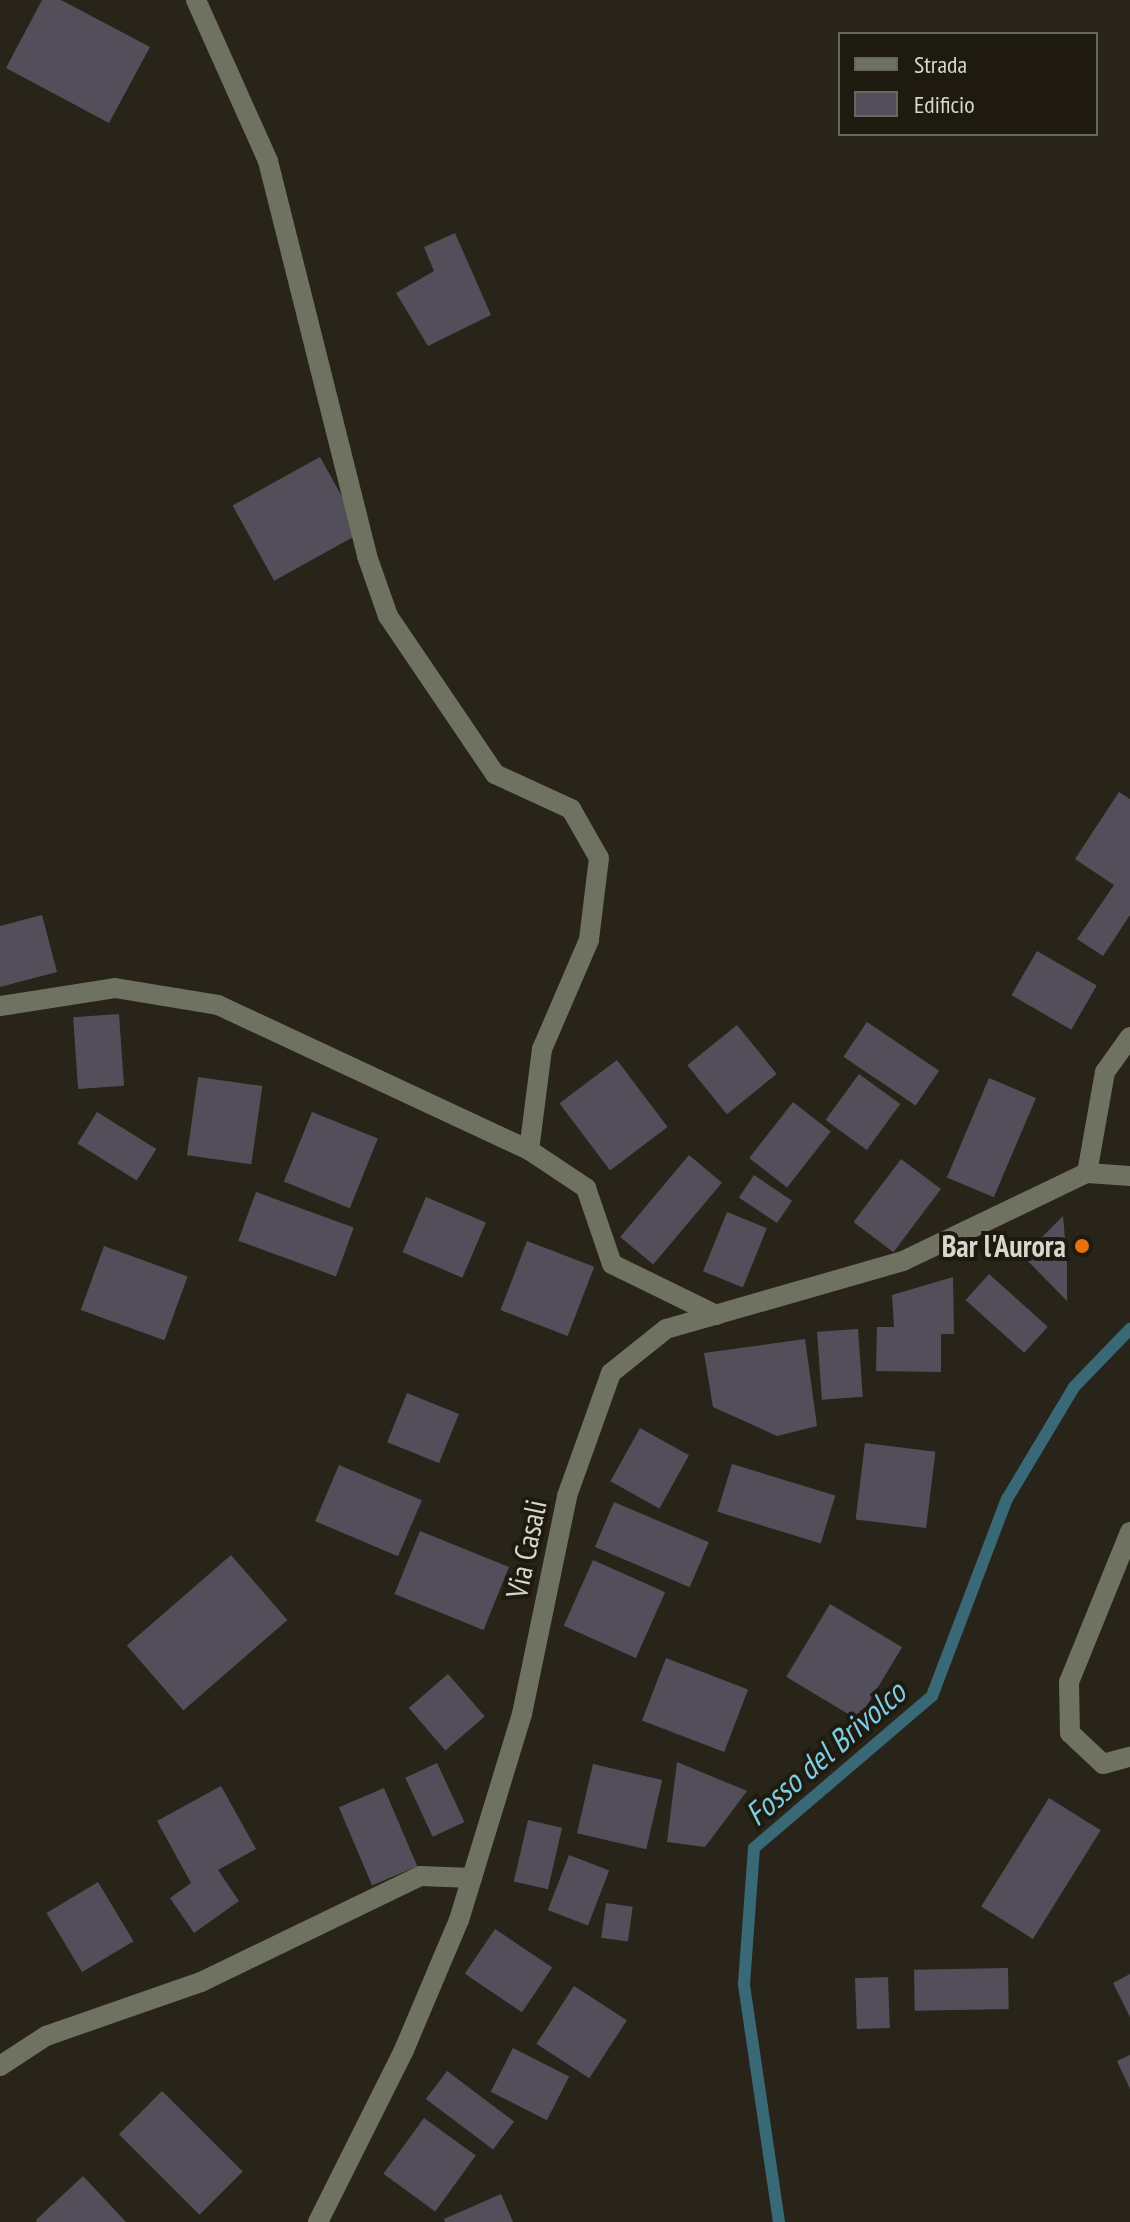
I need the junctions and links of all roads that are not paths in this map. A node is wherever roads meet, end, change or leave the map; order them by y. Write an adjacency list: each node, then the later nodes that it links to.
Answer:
1 (196, 0): 4 (street)
2 (0, 1006): 4 (street)
3 (1130, 1037): 5 (street)
4 (529, 1150): 7 (street)
5 (1087, 1173): 6 (street); 7 (street, Via Casali)
6 (1130, 1176)
7 (716, 1315): 10 (street, Via Casali)
8 (1130, 1532): 9 (street)
9 (1130, 1757)
10 (472, 1878): 11 (street); 12 (street, Via Casali)
11 (0, 2066)
12 (318, 2222)

